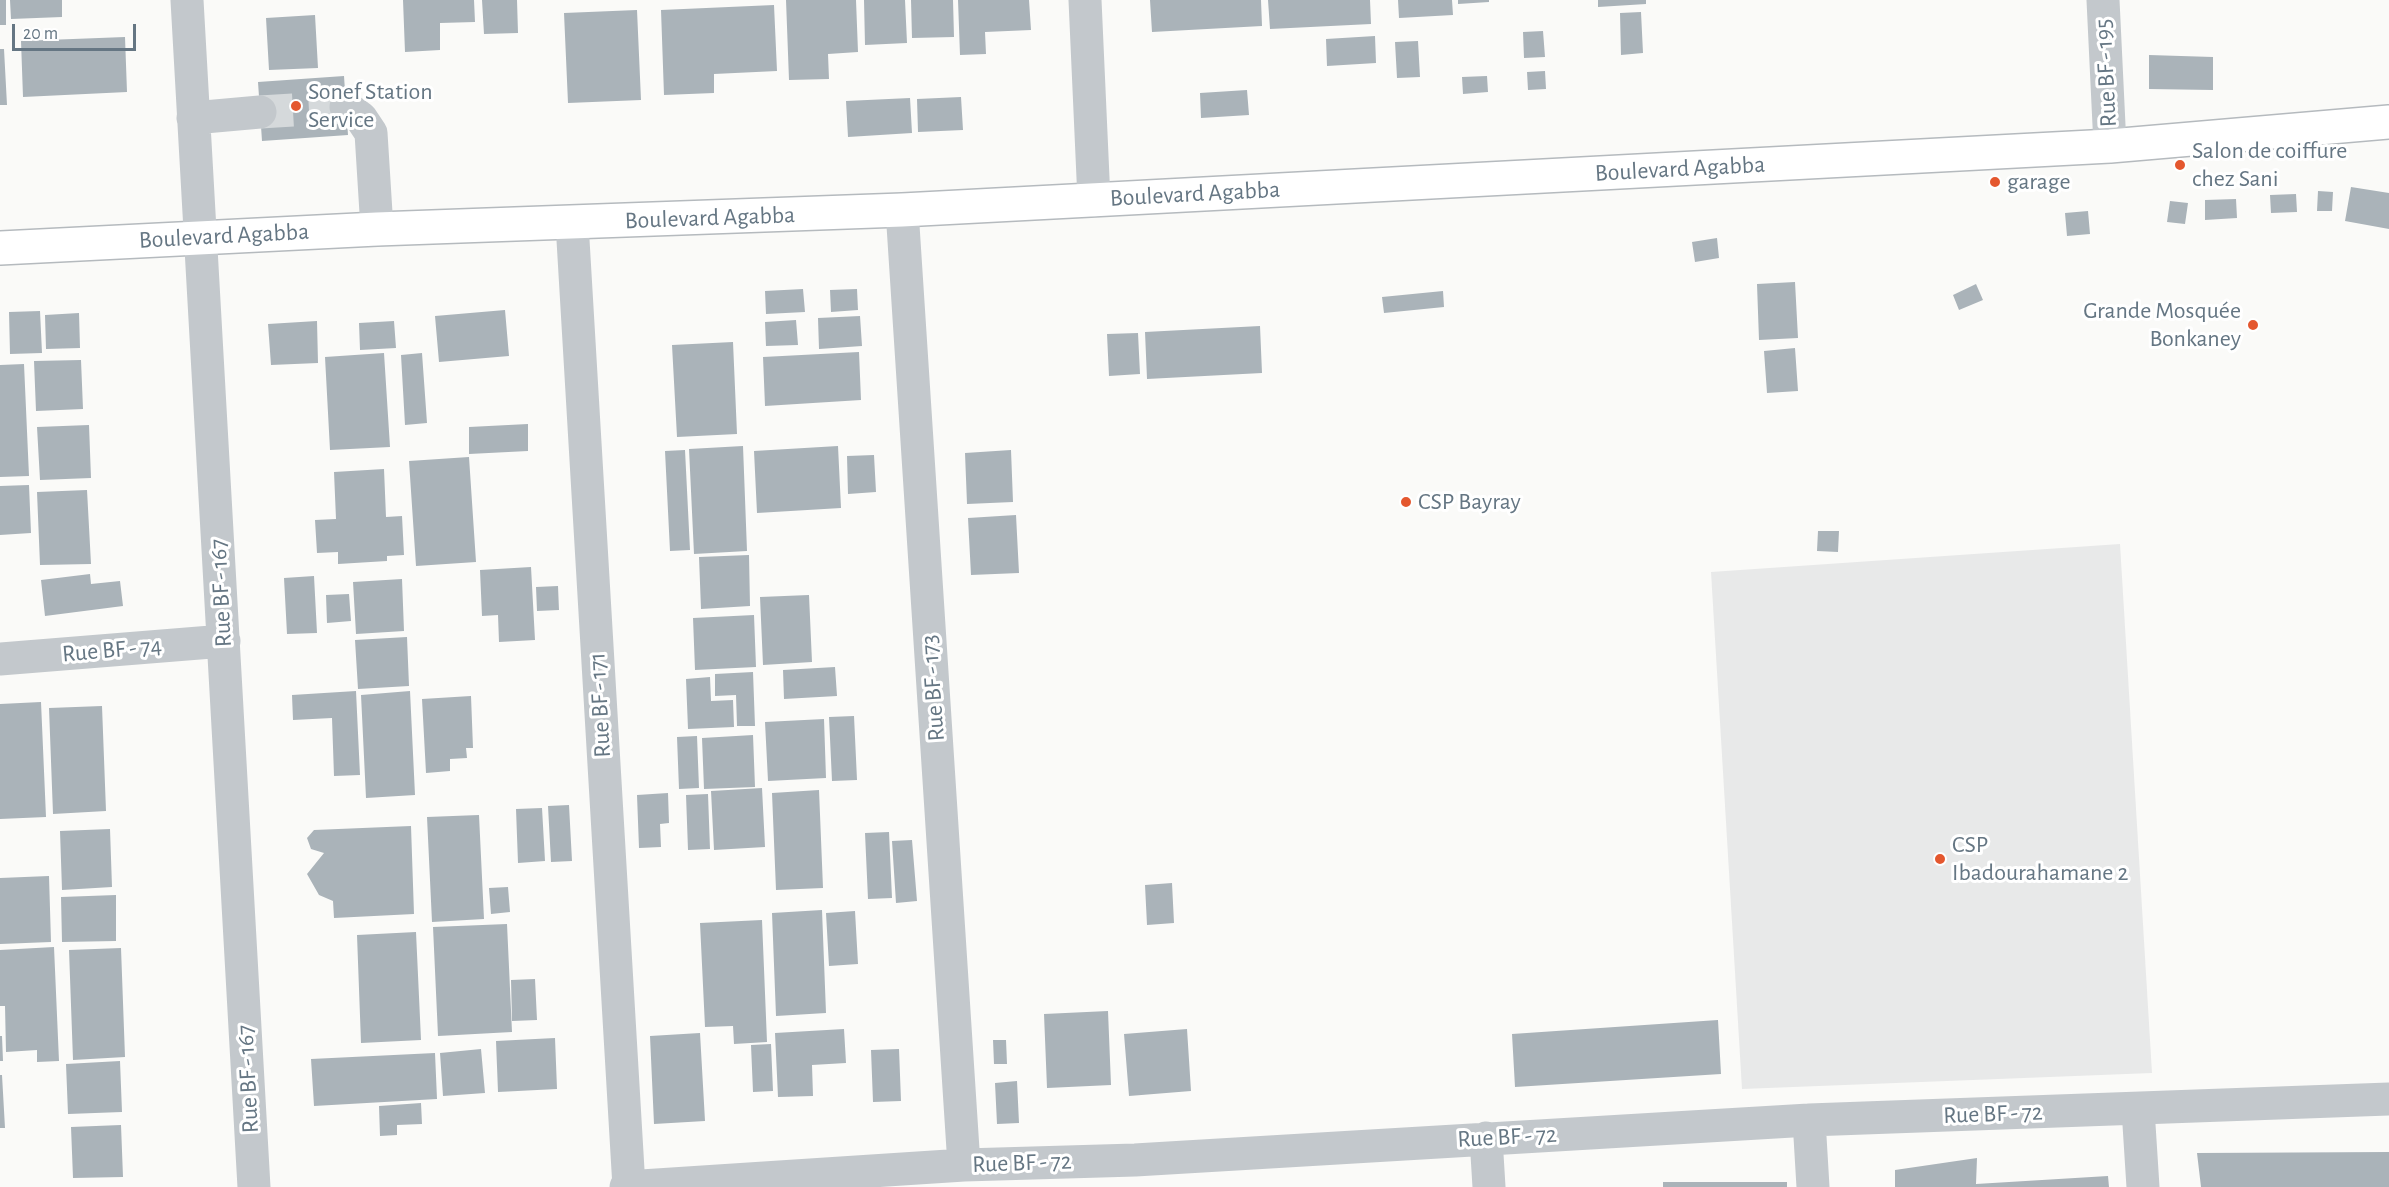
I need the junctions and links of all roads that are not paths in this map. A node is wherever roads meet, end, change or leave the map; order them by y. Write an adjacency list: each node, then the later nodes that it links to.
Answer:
1 (187, 0): 6 (street, Rue BF - 167)
2 (1085, 0): 9 (street)
3 (2103, 0): 8 (street, Rue BF - 195)
4 (346, 107): 12 (street)
5 (260, 112): 6 (street)
6 (193, 118): 13 (street, Rue BF - 167)
7 (2389, 122): 8 (main road, Boulevard Agabba)
8 (2110, 146): 9 (main road, Boulevard Agabba)
9 (1094, 200): 10 (main road, Boulevard Agabba)
10 (902, 210): 11 (main road, Boulevard Agabba); 21 (street, Rue BF - 173)
11 (572, 223): 12 (main road, Boulevard Agabba); 24 (street, Rue BF - 171)
12 (377, 229): 13 (main road, Boulevard Agabba)
13 (199, 237): 14 (main road, Boulevard Agabba); 15 (street, Rue BF - 167)
14 (0, 248)
15 (224, 641): 16 (street, Rue BF - 74); 23 (street, Rue BF - 167)
16 (0, 659)
17 (2389, 1099): 18 (street, Rue BF - 72)
18 (2138, 1109): 19 (street, Rue BF - 72); 27 (street)
19 (1809, 1120): 20 (street, Rue BF - 72); 26 (street)
20 (1486, 1138): 22 (street, Rue BF - 72); 25 (street)
21 (964, 1165): 22 (street, Rue BF - 72); 24 (street, Rue BF - 72)
22 (1136, 1173)
23 (254, 1187)
24 (628, 1187)
25 (1489, 1187)
26 (1813, 1187)
27 (2143, 1187)

